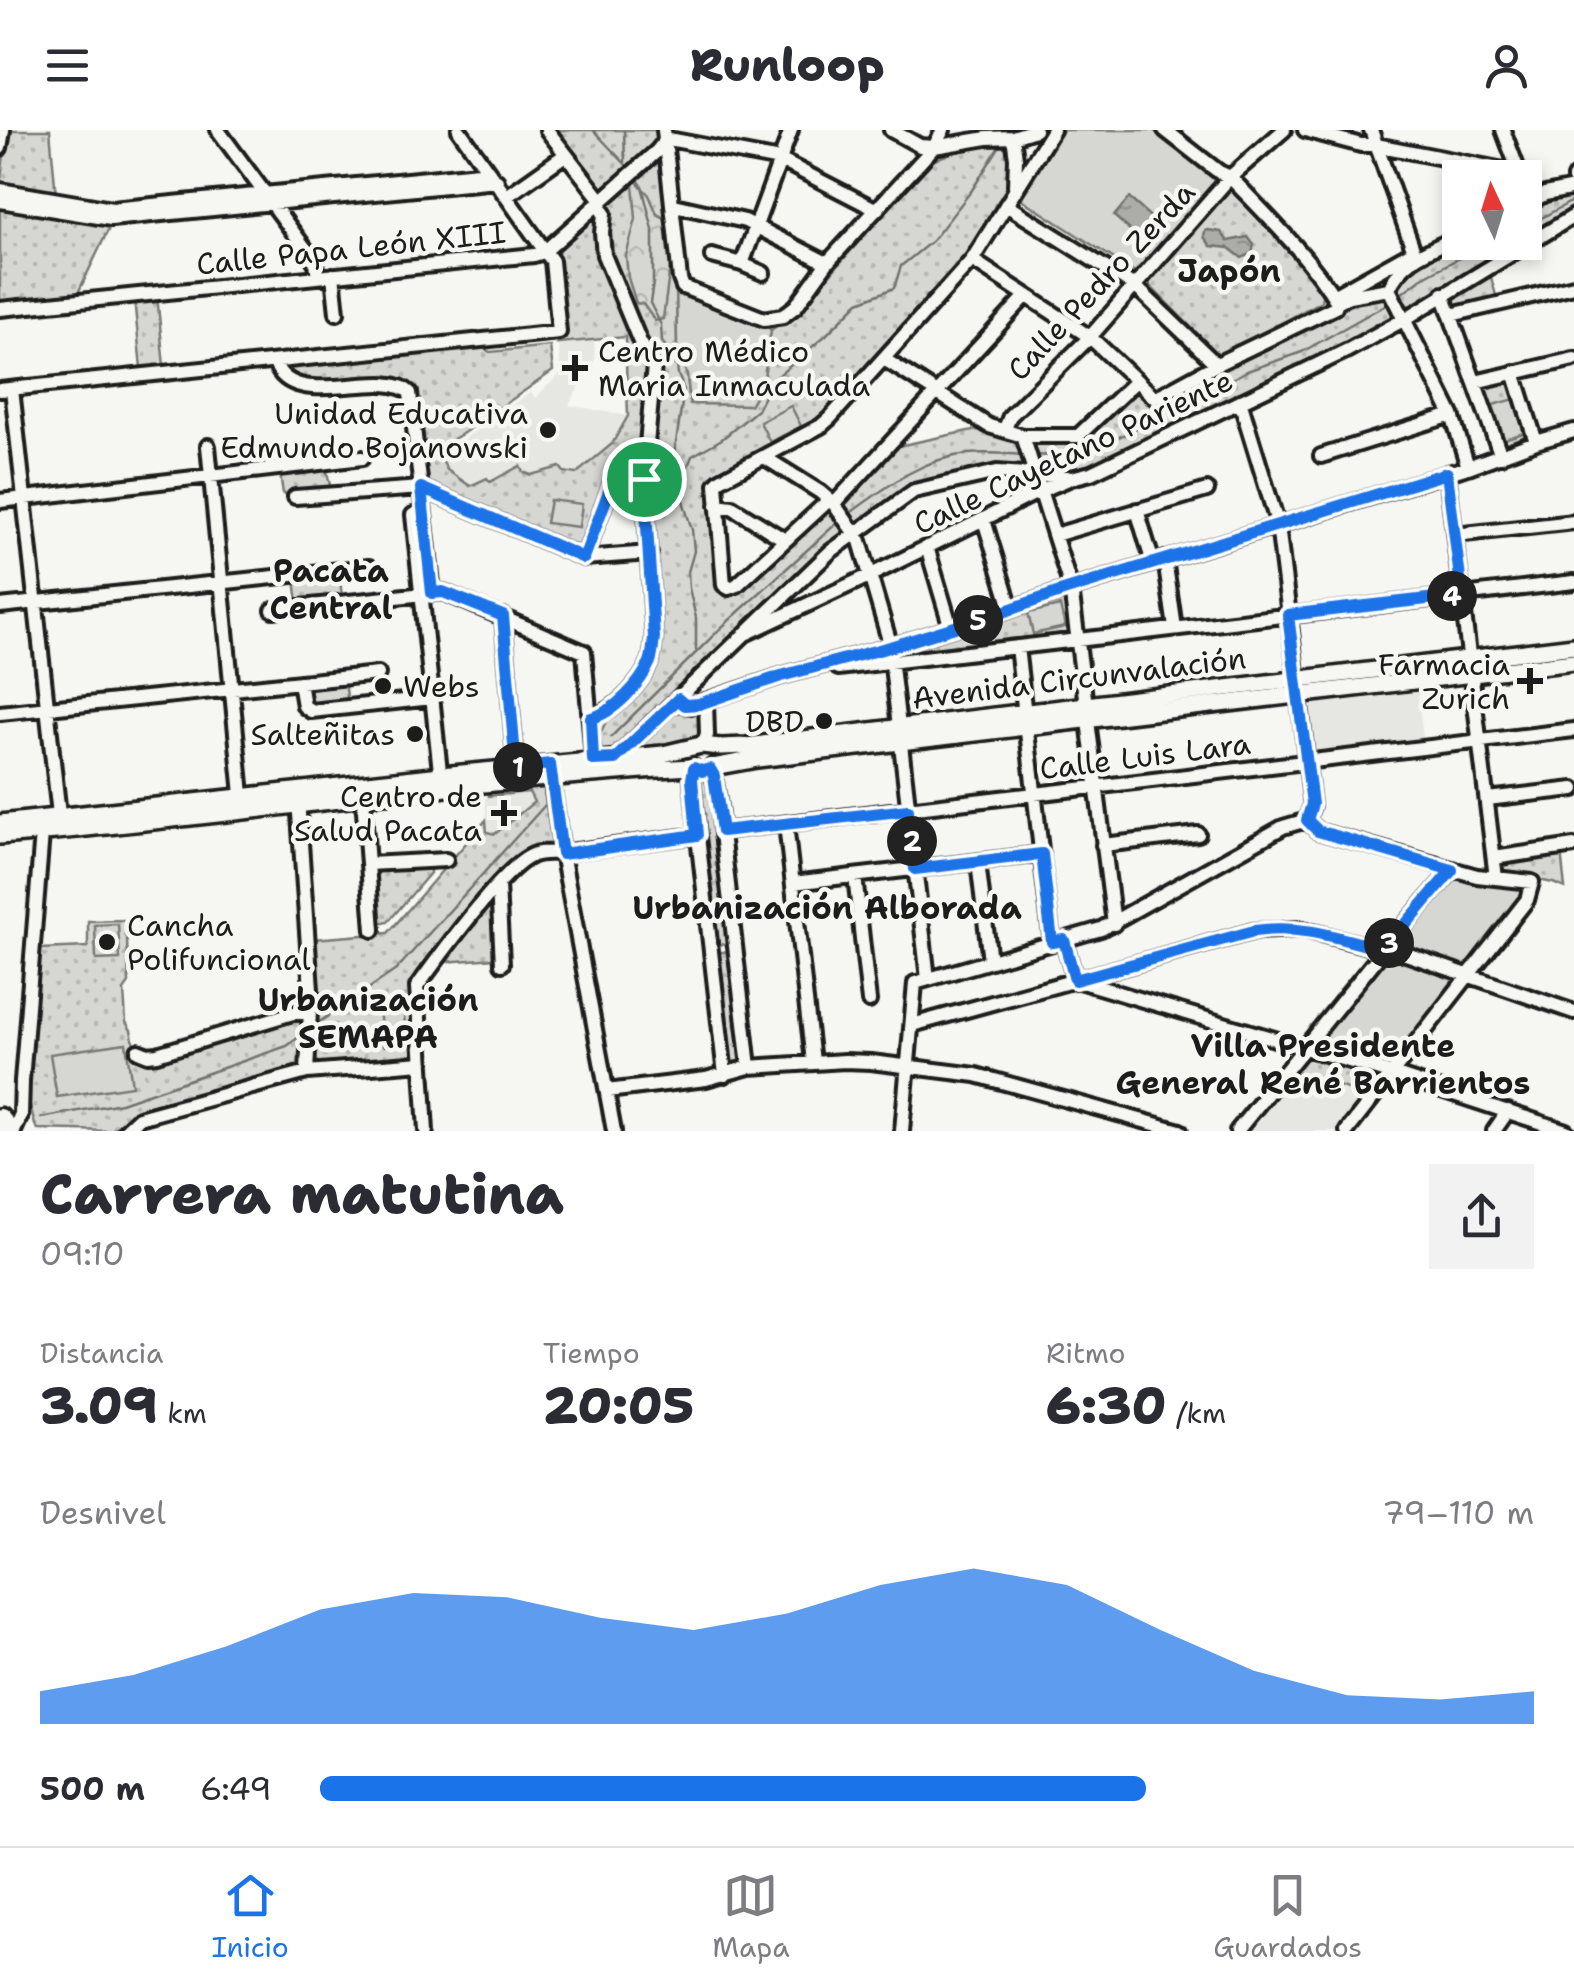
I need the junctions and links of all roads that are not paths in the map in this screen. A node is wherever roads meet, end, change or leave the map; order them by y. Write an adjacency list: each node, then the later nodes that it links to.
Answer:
1 (3, 130): 19 (street)
2 (218, 130): 31 (street)
3 (459, 130): 24 (street)
4 (547, 130): 20 (street)
5 (790, 130): 21 (street)
6 (891, 130): 18 (street)
7 (943, 130): 18 (street)
8 (1035, 130): 16 (street)
9 (1053, 130): 28 (street)
10 (1165, 130): 25 (street)
11 (1284, 130): 25 (street, Calle Pedro Zerda)
12 (1305, 130): 17 (street)
13 (1372, 130): 17 (street)
14 (1503, 130): 23 (street)
15 (664, 136): 21 (street); 33 (street, Calle Papa León XIII); 34 (street)
16 (1013, 138): 18 (street); 28 (street)
17 (1376, 145): 22 (street); 42 (street)
18 (934, 146): 36 (street)
19 (0, 148)
20 (565, 155): 29 (street); 33 (street)
21 (780, 160): 36 (street); 39 (street)
22 (1442, 160)
23 (1515, 160)
24 (493, 176): 29 (street); 31 (street)
25 (1230, 177): 49 (street, Calle Pedro Zerda); 54 (street)
26 (1574, 188): 30 (street)
27 (0, 190): 37 (street)
28 (1014, 192): 35 (street)
29 (507, 196): 41 (street)
30 (1542, 196)
31 (269, 199): 37 (street); 48 (street)
32 (0, 201): 37 (street)
33 (600, 203): 41 (street, Calle Papa León XIII); 85 (street)
34 (674, 205): 39 (street); 46 (street)
35 (1006, 205): 44 (street); 49 (street)
36 (877, 210): 46 (street)
37 (105, 213)
38 (1574, 216): 51 (street, Calle Cayetano Pariente)
39 (755, 226): 45 (street); 46 (street)
40 (1442, 243): 42 (street)
41 (544, 252): 48 (street, Calle Papa León XIII); 62 (street)
42 (1414, 254): 52 (street); 54 (street)
43 (712, 256): 45 (street)
44 (972, 260): 53 (street); 61 (street)
45 (742, 264): 47 (street)
46 (827, 264)
47 (763, 273)
48 (325, 276): 55 (street, Calle Papa León XIII); 56 (street)
49 (1136, 286): 59 (street, Calle Pedro Zerda); 63 (street)
50 (1574, 286): 57 (street)
51 (1443, 294): 57 (street); 58 (street, Calle Cayetano Pariente)
52 (1392, 295): 54 (street); 58 (street)
53 (1026, 296): 59 (street); 68 (street)
54 (1335, 299): 63 (street)
55 (0, 308)
56 (337, 312)
57 (1451, 316): 66 (street)
58 (1405, 319): 69 (street, Calle Cayetano Pariente); 70 (street)
59 (1090, 337): 65 (street); 71 (street, Calle Pedro Zerda)
60 (1574, 359): 64 (street)
61 (884, 360): 68 (street); 78 (street)
62 (275, 363): 67 (street); 86 (street)
63 (1217, 366): 65 (street)
64 (1514, 372): 66 (street); 74 (street)
65 (1136, 381): 73 (street)
66 (1476, 382): 77 (street)
67 (6, 390): 89 (street)
68 (936, 392): 71 (street); 95 (street)
69 (1240, 401): 84 (street, Calle Cayetano Pariente); 98 (street)
70 (1452, 415): 76 (street); 80 (street)
71 (1005, 429): 73 (street)
72 (1574, 431): 74 (street)
73 (1023, 436): 83 (street)
74 (1536, 442): 77 (street)
75 (208, 446): 82 (street)
76 (1321, 456)
77 (1502, 456): 80 (street)
78 (764, 457): 92 (street); 95 (street)
79 (362, 458): 82 (street)
80 (1468, 467): 81 (street)
81 (1447, 473): 98 (street); 100 (street)
82 (210, 476): 89 (street); 109 (street)
83 (1036, 476): 84 (street); 88 (street); 95 (street)
84 (1071, 478): 88 (street, Calle Cayetano Pariente)
85 (644, 479): 103 (street); 104 (street)
86 (421, 488): 90 (street); 104 (street); 111 (street)
87 (1207, 490): 93 (street)
88 (1040, 492): 96 (street, Calle Cayetano Pariente); 99 (street)
89 (23, 498): 91 (street); 113 (street)
90 (295, 498)
91 (0, 501)
92 (718, 505): 101 (street); 101 (street)
93 (1137, 510): 99 (street); 105 (street)
94 (413, 514): 111 (street)
95 (841, 515): 101 (street); 107 (street); 121 (street)
96 (984, 520): 102 (street, Calle Cayetano Pariente); 115 (street)
97 (1574, 522): 100 (street)
98 (1278, 525): 105 (street); 117 (street)
99 (1055, 535): 110 (street)
100 (1455, 536): 112 (street)
101 (785, 540)
102 (927, 548): 107 (street, Calle Cayetano Pariente); 119 (street)
103 (650, 553): 104 (street); 138 (street)
104 (584, 558)
105 (1159, 561): 110 (street); 120 (street)
106 (368, 567): 109 (street)
107 (871, 576): 121 (street, Calle Cayetano Pariente); 125 (street)
108 (1574, 582): 112 (street)
109 (222, 584): 113 (street); 131 (street)
110 (1071, 588): 115 (street); 122 (street)
111 (426, 594): 116 (street); 118 (street); 132 (street)
112 (1462, 595): 117 (street); 127 (street)
113 (36, 602): 114 (street); 135 (street)
114 (0, 606)
115 (1010, 608): 119 (street)
116 (272, 610)
117 (1288, 615): 120 (street); 130 (street)
118 (503, 616): 138 (street); 147 (street)
119 (951, 628): 125 (street)
120 (1174, 628): 122 (street)
121 (745, 634): 133 (street, Calle Cayetano Pariente)
122 (1078, 640): 124 (street); 136 (street)
123 (1574, 646): 127 (main road, Avenida Circunvalación)
124 (1017, 647): 125 (street); 139 (street)
125 (891, 654): 134 (street); 141 (street)
126 (1574, 662): 127 (main road, Avenida Circunvalación)
127 (1471, 666): 130 (main road, Avenida Circunvalación); 142 (street)
128 (378, 674): 129 (street)
129 (300, 682): 131 (street); 132 (street)
130 (1296, 687): 136 (main road, Avenida Circunvalación); 145 (street)
131 (232, 689): 135 (street); 157 (street)
132 (432, 698): 150 (street)
133 (678, 699): 134 (street); 144 (street, Calle Cayetano Pariente)
134 (706, 702): 143 (street)
135 (48, 708): 137 (street); 162 (street)
136 (1087, 712): 139 (main road, Avenida Circunvalación); 151 (street)
137 (0, 713)
138 (591, 718): 146 (street)
139 (1026, 721): 141 (main road, Avenida Circunvalación); 153 (street)
140 (1574, 730): 142 (street, Calle Luis Lara)
141 (901, 735): 143 (main road, Avenida Circunvalación); 148 (main road, Avenida Circunvalación); 158 (street)
142 (1480, 742): 145 (street, Calle Luis Lara); 156 (street)
143 (702, 746): 144 (main road, Avenida Circunvalación); 148 (main road); 148 (main road)
144 (615, 759): 146 (main road, Avenida Circunvalación)
145 (1307, 762): 151 (street, Calle Luis Lara); 159 (street)
146 (594, 767): 148 (main road, Avenida Circunvalación); 149 (main road, Avenida Circunvalación)
147 (516, 768): 149 (main road, Avenida Circunvalación); 150 (main road, Avenida Circunvalación)
148 (702, 768): 163 (street); 166 (street)
149 (550, 771): 150 (main road, Avenida Circunvalación); 170 (street)
150 (442, 782): 154 (main road, Avenida Circunvalación); 155 (main road, Avenida Circunvalación)
151 (1096, 786): 153 (street, Calle Luis Lara); 168 (street)
152 (1574, 789): 156 (street)
153 (1035, 794): 158 (street, Calle Luis Lara); 171 (street)
154 (298, 798): 155 (main road, Avenida Circunvalación); 157 (main road, Avenida Circunvalación); 193 (street)
155 (364, 798): 175 (street)
156 (1488, 799): 172 (street)
157 (243, 805): 162 (main road, Avenida Circunvalación)
158 (908, 810): 161 (street, Calle Luis Lara); 176 (street)
159 (1307, 820): 177 (street); 182 (street)
160 (0, 823): 162 (main road, Avenida Circunvalación)
161 (786, 824): 163 (street, Calle Luis Lara); 180 (street)
162 (60, 825): 164 (main road, Avenida Circunvalación)
163 (722, 831): 200 (street)
164 (42, 833): 167 (main road, Avenida Circunvalación); 210 (street)
165 (1198, 834): 168 (street)
166 (697, 835): 170 (street); 203 (street)
167 (0, 836)
168 (1103, 845): 182 (street)
169 (1574, 846): 172 (street)
170 (562, 854): 181 (street); 204 (street)
171 (1042, 854): 174 (street); 184 (street)
172 (1494, 858): 179 (street)
173 (446, 860): 175 (street)
174 (978, 862): 176 (street); 186 (street)
175 (368, 864): 183 (street)
176 (915, 869): 178 (street); 190 (street)
177 (1452, 870): 179 (street); 185 (street)
178 (854, 876): 180 (street); 191 (street)
179 (1496, 878): 188 (street)
180 (793, 883): 198 (street)
181 (498, 885): 187 (street); 197 (street)
182 (1114, 924): 184 (street)
183 (373, 930)
184 (1058, 941): 186 (street); 189 (street)
185 (1385, 948): 188 (street); 189 (street); 195 (street)
186 (990, 961): 190 (street)
187 (502, 964)
188 (1468, 976): 192 (street); 202 (street)
189 (1075, 980): 194 (street); 195 (street)
190 (921, 981): 194 (street)
191 (869, 1001)
192 (1574, 1012)
193 (310, 1013): 196 (street); 201 (street)
194 (912, 1025): 199 (street)
195 (1306, 1047): 202 (street); 216 (street)
196 (138, 1052)
197 (422, 1062): 201 (street); 208 (street)
198 (813, 1062): 199 (street); 200 (street)
199 (908, 1066): 214 (street); 215 (street)
200 (750, 1067): 203 (street)
201 (307, 1072): 211 (street)
202 (1392, 1074): 205 (street); 217 (street)
203 (725, 1076): 204 (street)
204 (607, 1091): 213 (street)
205 (1508, 1112): 209 (street); 218 (street)
206 (1574, 1115): 209 (street)
207 (0, 1122): 210 (highway)
208 (426, 1130): 212 (street)
209 (1564, 1130)
210 (11, 1131)
211 (125, 1131)
212 (410, 1131)
213 (614, 1131)
214 (902, 1131)
215 (1180, 1131)
216 (1237, 1131)
217 (1347, 1131)
218 (1494, 1131)

